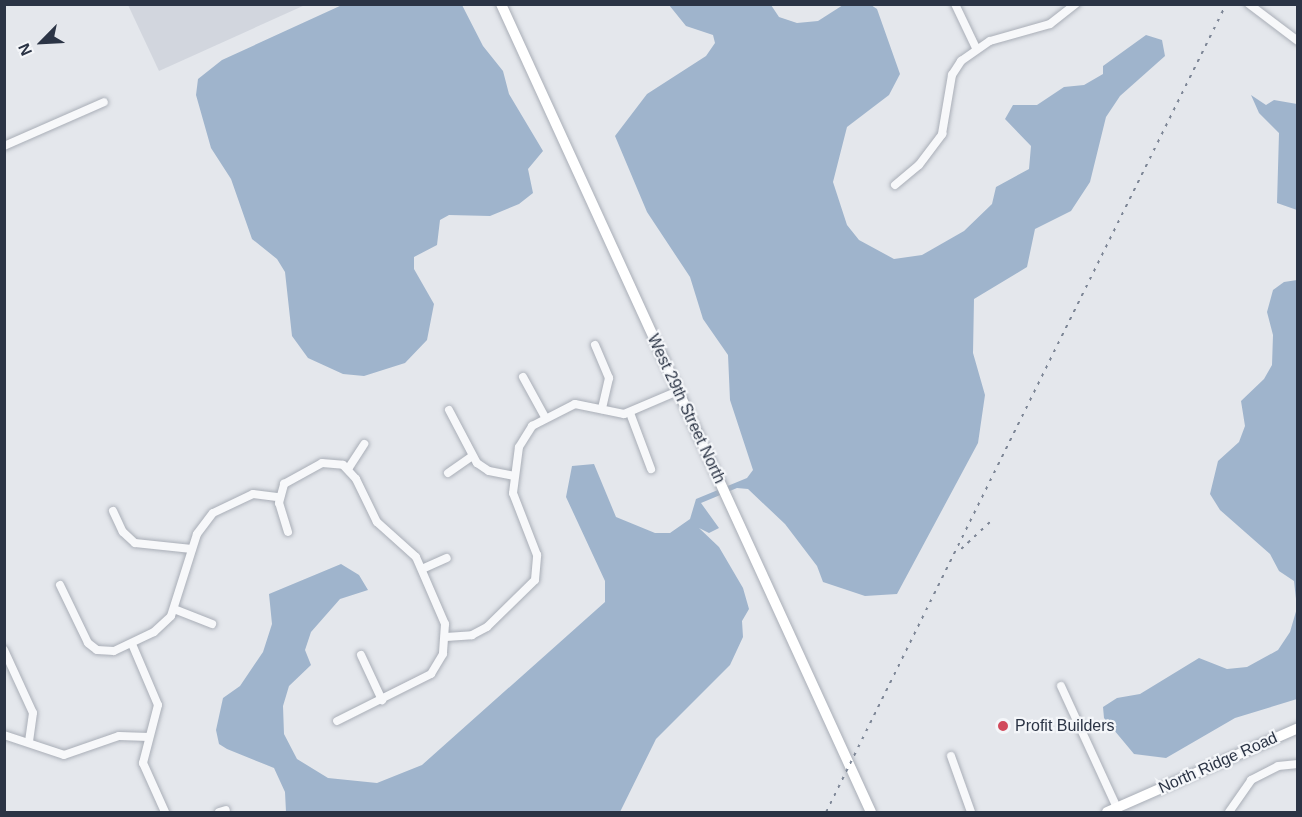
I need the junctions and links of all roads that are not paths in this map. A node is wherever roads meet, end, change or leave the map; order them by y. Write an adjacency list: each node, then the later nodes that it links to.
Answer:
1 (501, 4): 13 (main road, West 29th Street North)
2 (954, 4): 7 (street)
3 (1076, 4): 7 (street)
4 (1249, 4): 5 (street)
5 (1262, 7): 6 (street)
6 (1298, 42)
7 (976, 48): 10 (street)
8 (104, 102): 9 (street)
9 (4, 146)
10 (895, 185)
11 (595, 345): 14 (street)
12 (523, 378): 17 (street)
13 (678, 391): 16 (street); 48 (main road, West 29th Street North)
14 (602, 409): 16 (street); 17 (street)
15 (449, 410): 19 (street)
16 (630, 412): 21 (street)
17 (545, 417): 23 (street)
18 (364, 444): 20 (street)
19 (471, 457): 22 (street); 23 (street)
20 (348, 469): 24 (street); 29 (street)
21 (651, 469)
22 (448, 473)
23 (515, 476): 33 (street)
24 (279, 496): 26 (street); 27 (street)
25 (113, 511): 27 (street)
26 (288, 532)
27 (192, 549): 31 (street)
28 (447, 558): 29 (street)
29 (422, 569): 33 (street)
30 (60, 585): 34 (street)
31 (174, 609): 32 (street); 34 (street)
32 (212, 624)
33 (446, 637): 38 (street)
34 (132, 644): 42 (street)
35 (4, 650): 43 (street)
36 (361, 655): 38 (street)
37 (1061, 686): 46 (street)
38 (382, 700): 39 (street)
39 (337, 721)
40 (1298, 728): 46 (main road, North Ridge Road)
41 (4, 735): 43 (street)
42 (149, 737): 43 (street); 47 (street)
43 (29, 741)
44 (951, 756): 49 (street)
45 (1298, 764): 50 (street)
46 (1112, 810)
47 (165, 813)
48 (871, 813)
49 (971, 813)
50 (1229, 813)

